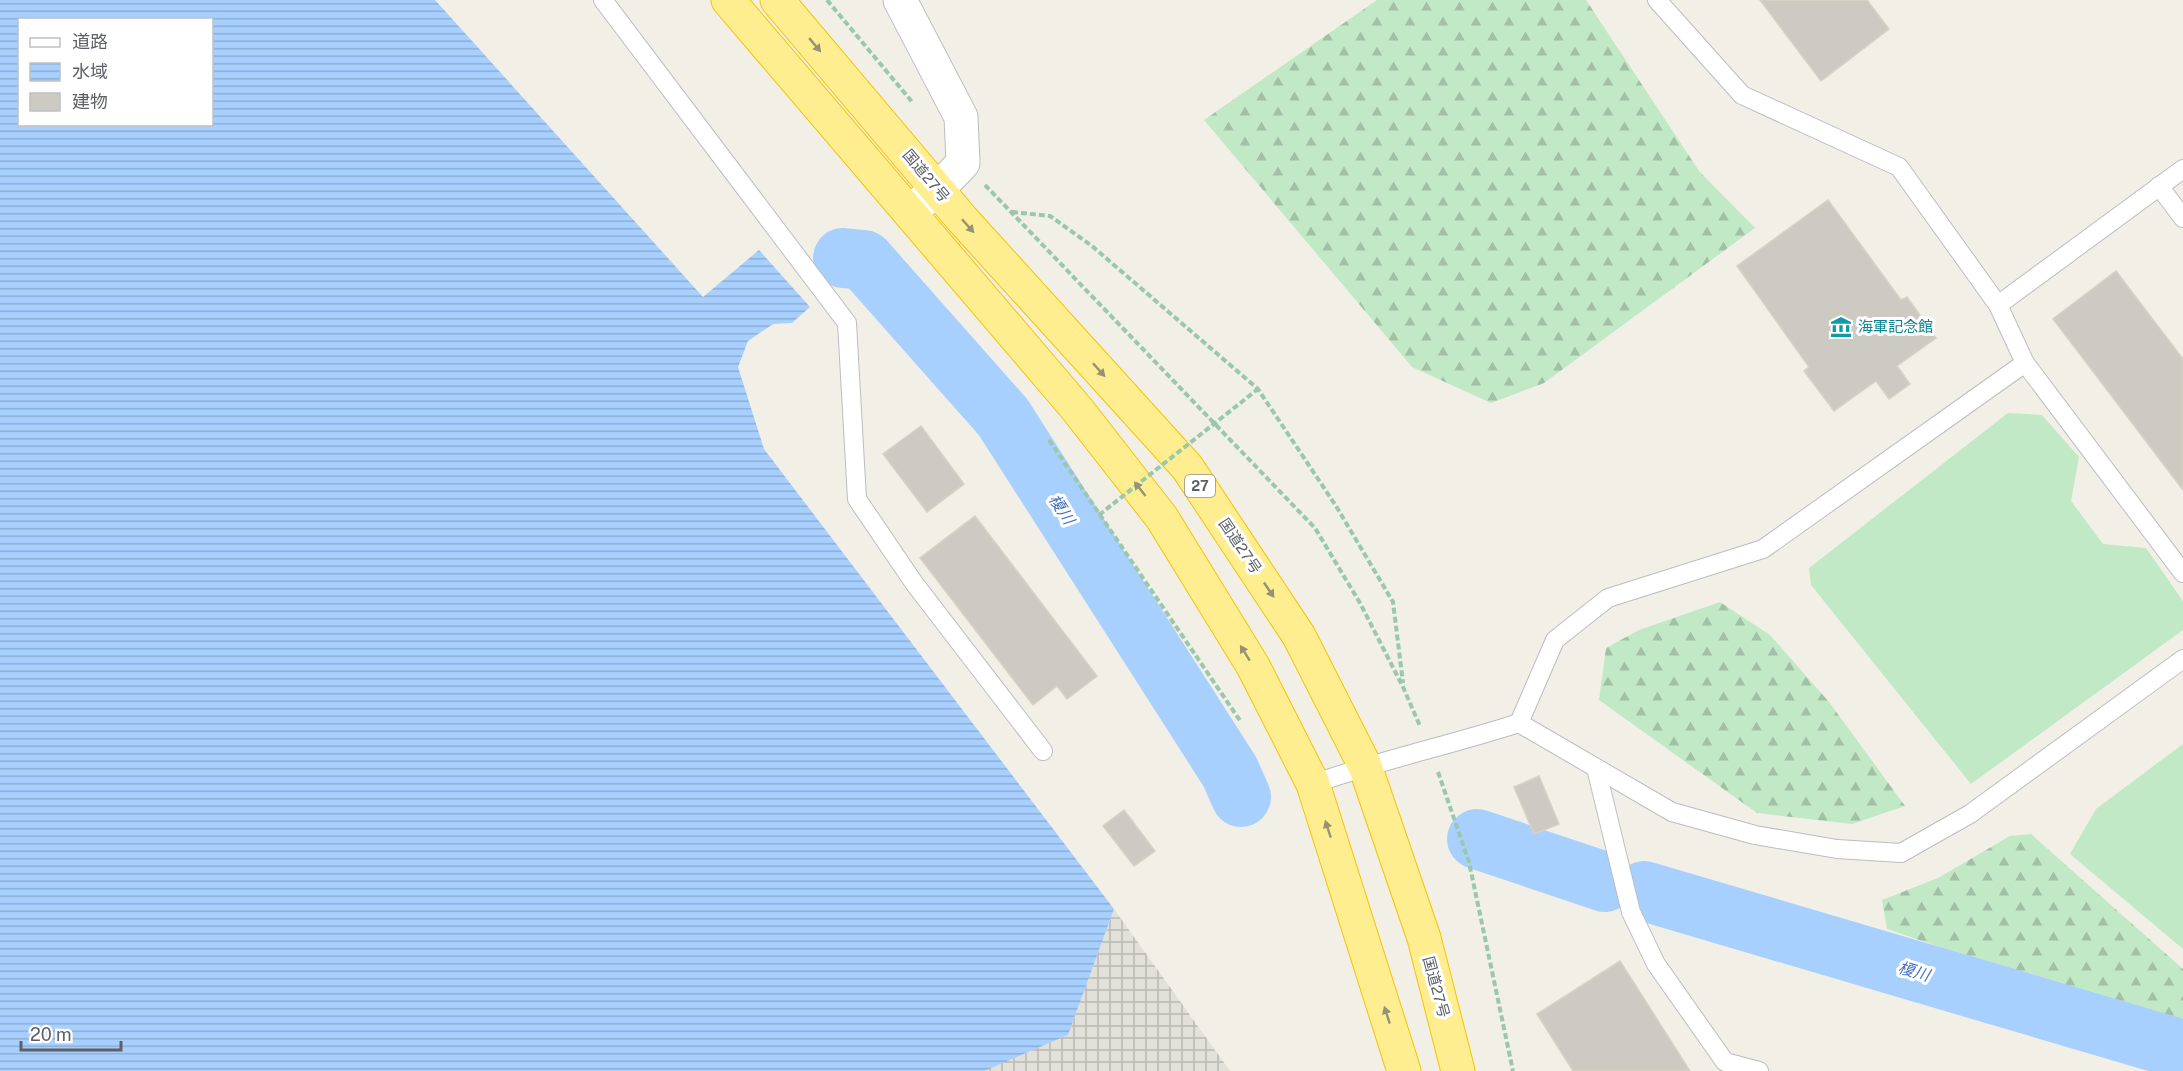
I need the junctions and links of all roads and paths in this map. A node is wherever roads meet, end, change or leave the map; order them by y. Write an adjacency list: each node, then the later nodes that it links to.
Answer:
1 (603, 0): 24 (lane)
2 (728, 0): 11 (highway)
3 (777, 0): 10 (highway, 国道27号 / 27, one-way to 10)
4 (827, 0): 7 (path)
5 (900, 0): 10 (street)
6 (1657, 0): 14 (lane)
7 (918, 109)
8 (2183, 169): 9 (lane)
9 (2159, 186): 13 (lane); 14 (lane)
10 (937, 190): 11 (street); 25 (highway, 国道27号 / 27, one-way to 25)
11 (909, 212): 27 (highway, one-way to 11)
12 (1012, 212): 16 (path)
13 (2183, 218)
14 (1998, 305): 15 (lane)
15 (2025, 363): 19 (lane); 22 (lane)
16 (1258, 389): 18 (path, bridge); 21 (path)
17 (1049, 440): 18 (path)
18 (1100, 515): 23 (path)
19 (2183, 573)
20 (2183, 659): 26 (lane)
21 (1403, 687)
22 (1519, 723): 25 (lane); 26 (lane)
23 (1245, 728)
24 (1043, 751)
25 (1365, 766): 27 (lane); 29 (highway, 国道27号 / 27)
26 (1596, 768): 30 (lane)
27 (1314, 784): 28 (highway, one-way to 27)
28 (1404, 1071)
29 (1458, 1071)
30 (1759, 1071)

